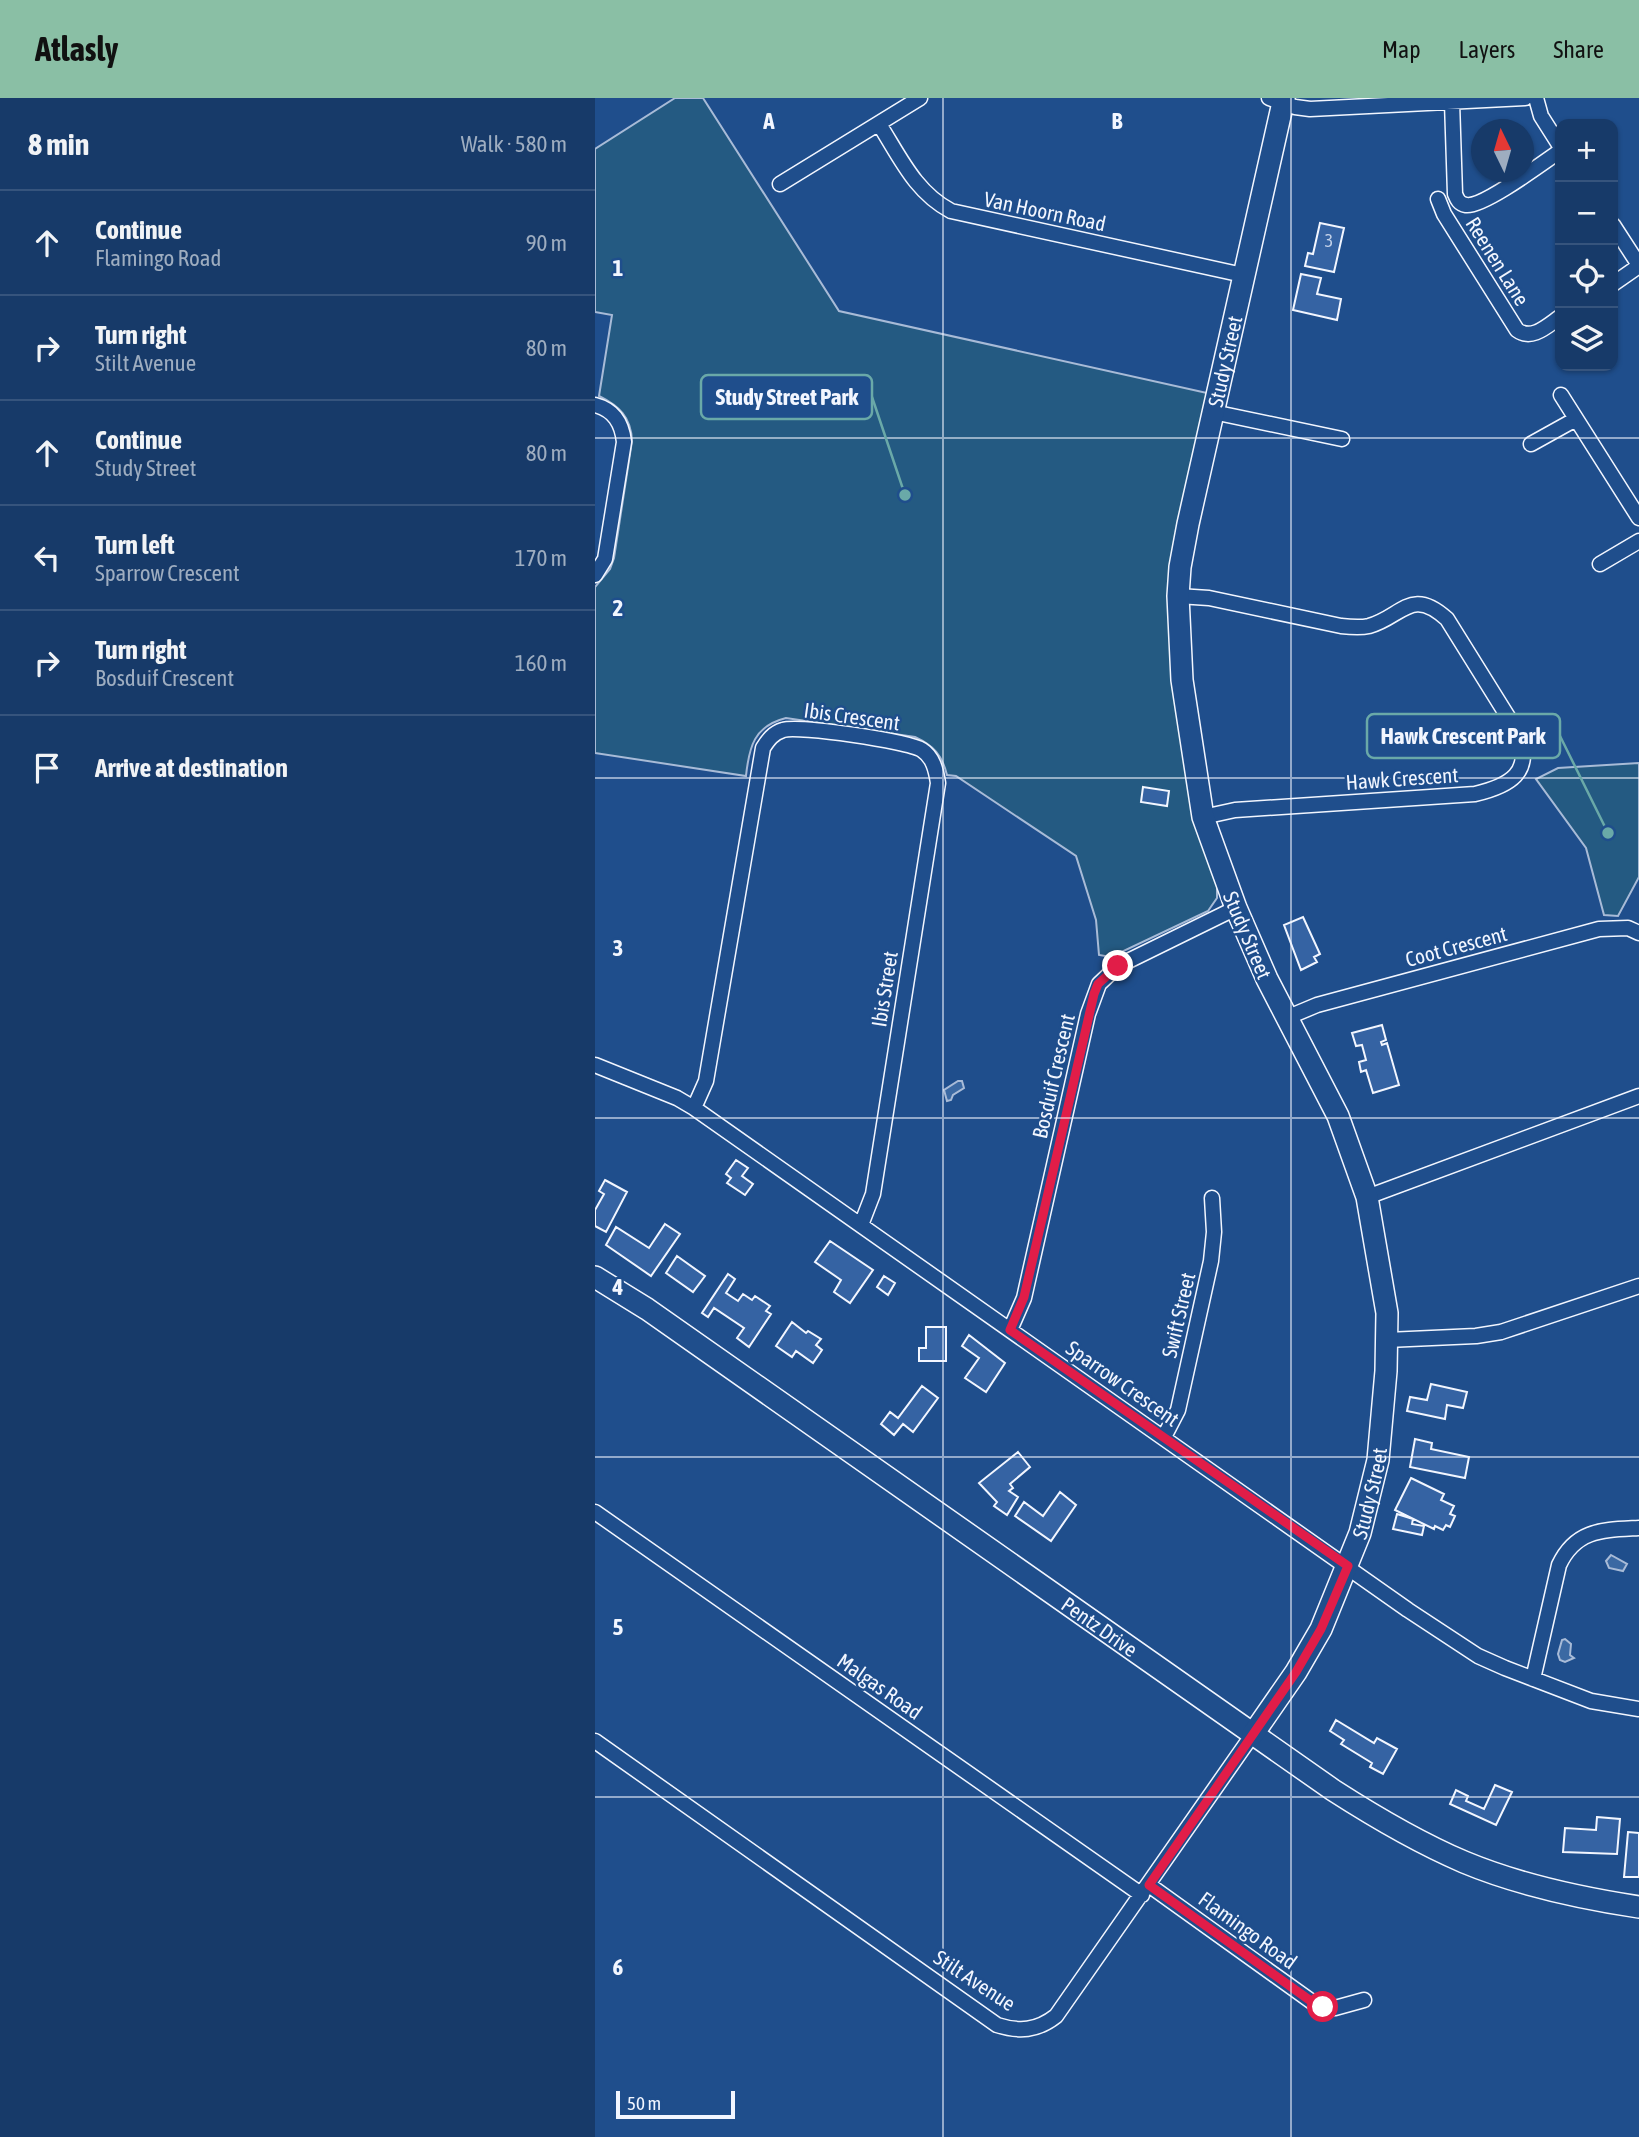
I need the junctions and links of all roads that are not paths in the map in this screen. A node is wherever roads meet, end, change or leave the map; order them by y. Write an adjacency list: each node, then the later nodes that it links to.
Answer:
1 (919, 98): 6 (street)
2 (1525, 98): 5 (street)
3 (1536, 98): 7 (street)
4 (1278, 100): 5 (street); 13 (street, Study Street)
5 (1452, 102): 8 (street)
6 (879, 124): 9 (street); 13 (street, Van Hoorn Road)
7 (1555, 140)
8 (1555, 152)
9 (780, 184)
10 (1438, 199): 15 (street, Reenen Lane)
11 (1618, 233): 12 (street)
12 (1639, 265): 14 (street)
13 (1243, 275): 18 (street, Study Street)
14 (1618, 280)
15 (1555, 320)
16 (1561, 395): 19 (street)
17 (595, 405): 25 (street)
18 (1213, 412): 20 (street); 26 (street, Study Street)
19 (1576, 419): 21 (street); 22 (street)
20 (1342, 439)
21 (1531, 444)
22 (1639, 518)
23 (1639, 541): 24 (street)
24 (1600, 564)
25 (595, 575)
26 (1178, 596): 28 (street, Study Street); 28 (street, Hawk Crescent)
27 (931, 758): 34 (street, Ibis Crescent); 37 (street, Ibis Street)
28 (1203, 817): 29 (street, Study Street)
29 (1236, 908): 31 (street, Study Street); 40 (street, Bosduif Crescent)
30 (1639, 933): 31 (street, Coot Crescent)
31 (1286, 1018): 35 (street, Study Street)
32 (595, 1065): 34 (street, Sparrow Crescent)
33 (1639, 1096): 35 (street)
34 (695, 1108): 37 (street, Sparrow Crescent)
35 (1367, 1197): 41 (street, Study Street)
36 (1212, 1198): 42 (street, Swift Street)
37 (861, 1225): 40 (street, Sparrow Crescent)
38 (595, 1277): 48 (street, Pentz Drive)
39 (1639, 1286): 41 (street)
40 (1010, 1330): 42 (street, Sparrow Crescent)
41 (1387, 1340): 45 (street, Study Street)
42 (1164, 1437): 45 (street, Sparrow Crescent)
43 (595, 1512): 50 (street, Malgas Road)
44 (1639, 1528): 46 (street)
45 (1348, 1566): 46 (street, Sparrow Crescent); 48 (street, Study Street)
46 (1533, 1679): 47 (street, Sparrow Crescent)
47 (1639, 1709)
48 (1253, 1734): 50 (street, Stilt Avenue); 51 (street, Pentz Drive)
49 (595, 1741): 50 (street, Stilt Avenue)
50 (1145, 1890): 52 (street, Flamingo Road)
51 (1639, 1907)
52 (1364, 2000)

